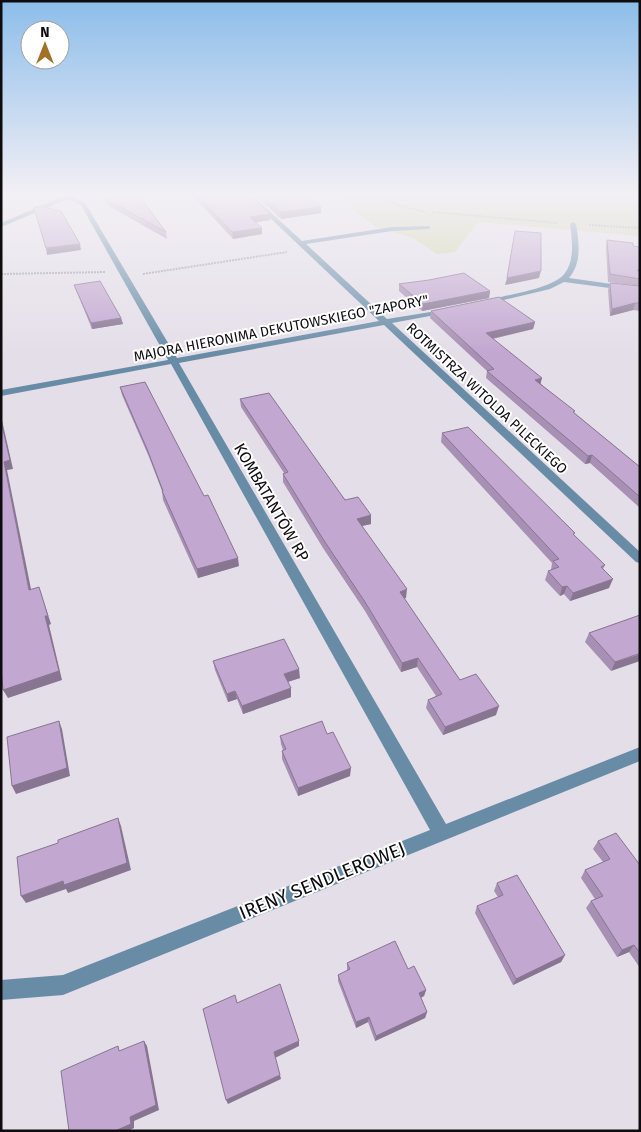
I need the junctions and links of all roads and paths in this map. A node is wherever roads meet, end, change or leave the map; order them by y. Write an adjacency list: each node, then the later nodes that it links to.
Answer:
1 (109, 249): 6 (street, KOMBATANTÓW RP)
2 (286, 249): 6 (path)
3 (307, 249): 11 (street, ROTMISTRZA WITOLDA PILECKIEGO)
4 (574, 249): 7 (street)
5 (1, 274): 6 (path)
6 (123, 274): 12 (street, KOMBATANTÓW RP)
7 (563, 280): 8 (street); 9 (street)
8 (640, 290)
9 (479, 305)
10 (451, 310): 11 (street, MAJORA HIERONIMA DEKUTOWSKIEGO "ZAPORY")
11 (386, 322): 12 (street, MAJORA HIERONIMA DEKUTOWSKIEGO "ZAPORY"); 14 (street, ROTMISTRZA WITOLDA PILECKIEGO)
12 (174, 362): 13 (street, MAJORA HIERONIMA DEKUTOWSKIEGO "ZAPORY"); 16 (street, KOMBATANTÓW RP)
13 (1, 394)
14 (640, 559)
15 (640, 754): 16 (street, IRENY SENDLEROWEJ)
16 (441, 832): 17 (street, IRENY SENDLEROWEJ)
17 (1, 990)

